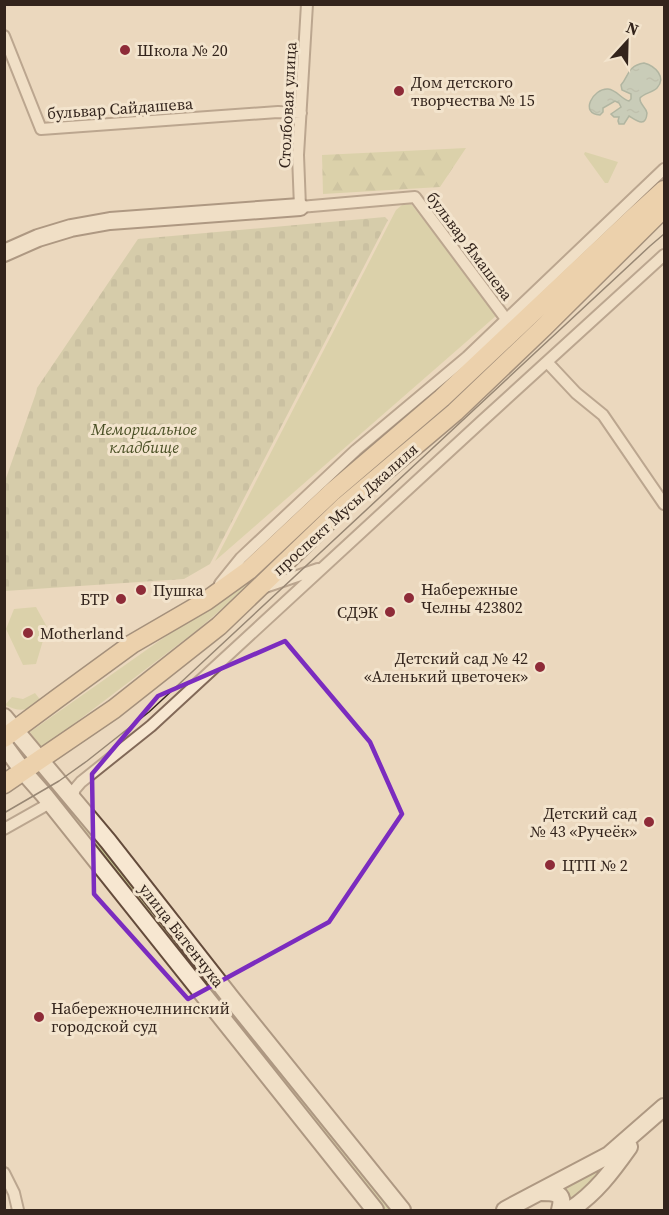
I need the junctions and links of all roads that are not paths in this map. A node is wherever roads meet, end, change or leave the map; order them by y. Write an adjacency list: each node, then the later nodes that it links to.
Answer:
1 (307, 4): 3 (street, Столбовая улица)
2 (4, 36): 3 (street, бульвар Сайдашева)
3 (301, 113): 6 (street, Столбовая улица)
4 (664, 169): 10 (street)
5 (664, 190): 15 (main road, проспект Мусы Джалиля)
6 (300, 207): 8 (main road); 10 (street, бульвар Ямашева)
7 (664, 208): 14 (main road, проспект Мусы Джалиля)
8 (4, 253)
9 (664, 255): 11 (street)
10 (506, 319): 15 (street)
11 (547, 362): 12 (street); 13 (street)
12 (664, 504)
13 (324, 566): 14 (street); 21 (street)
14 (256, 590): 18 (main road, проспект Мусы Джалиля)
15 (206, 601): 16 (main road, проспект Мусы Джалиля)
16 (8, 728): 18 (main road, улица Батенчука)
17 (4, 745): 19 (main road, улица Батенчука)
18 (40, 760): 19 (main road, проспект Мусы Джалиля); 21 (main road, улица Батенчука)
19 (23, 771): 20 (main road, проспект Мусы Джалиля); 22 (main road, улица Батенчука)
20 (4, 784)
21 (72, 798): 24 (main road, улица Батенчука)
22 (51, 803): 23 (street); 25 (main road, улица Батенчука)
23 (4, 829)
24 (231, 998): 25 (main road); 32 (main road, улица Батенчука)
25 (214, 1009): 31 (main road, улица Батенчука)
26 (664, 1107): 27 (main road)
27 (645, 1124): 29 (main road); 35 (main road)
28 (4, 1173): 30 (street)
29 (541, 1192): 33 (main road); 34 (main road)
30 (18, 1210)
31 (375, 1210)
32 (402, 1210)
33 (506, 1210)
34 (560, 1210)
35 (570, 1210)

